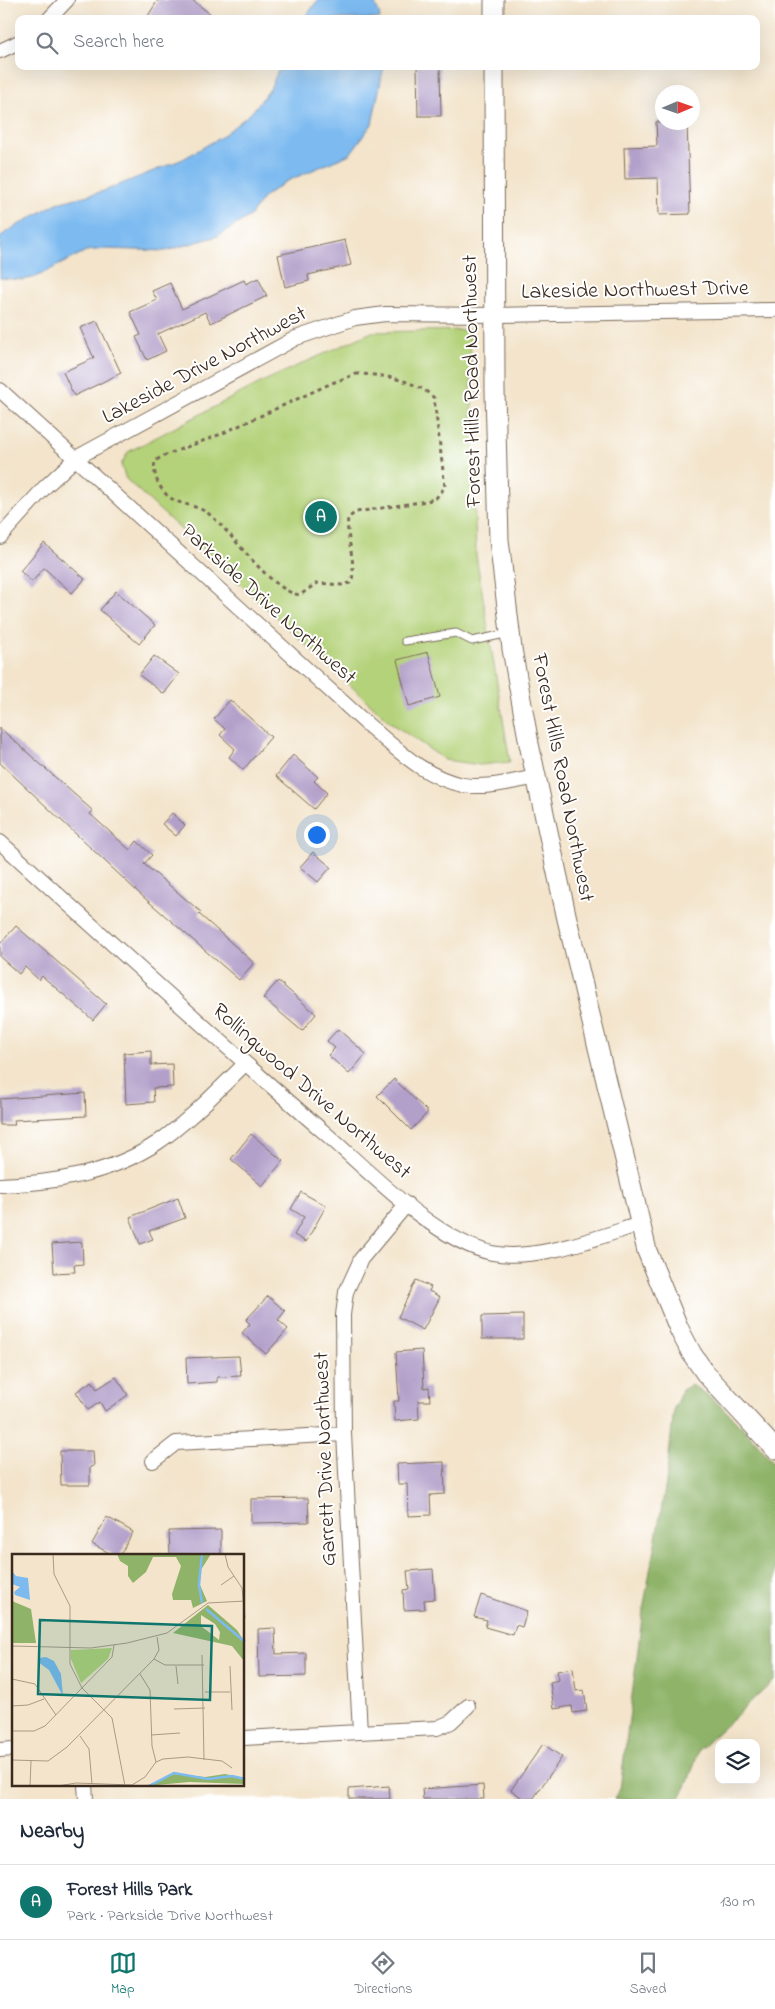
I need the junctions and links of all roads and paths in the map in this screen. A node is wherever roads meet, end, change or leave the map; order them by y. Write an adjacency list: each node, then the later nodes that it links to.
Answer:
1 (67, 0): 3 (street)
2 (494, 0): 4 (main road)
3 (54, 15)
4 (494, 15)
5 (15, 44): 6 (street)
6 (0, 51)
7 (494, 70): 9 (main road, Forest Hills Road Northwest)
8 (775, 310): 9 (street, Lakeside Northwest Drive)
9 (495, 315): 12 (street, Lakeside Drive Northwest); 14 (main road, Forest Hills Road Northwest)
10 (0, 390): 12 (street, Parkside Drive Northwest)
11 (163, 456): 11 (path)
12 (76, 458): 13 (street, Lakeside Drive Northwest); 16 (street, Parkside Drive Northwest)
13 (0, 537)
14 (510, 632): 15 (lane); 16 (main road, Forest Hills Road Northwest)
15 (405, 641)
16 (536, 776): 21 (main road, Forest Hills Road Northwest)
17 (0, 842): 18 (street, Rollingwood Drive Northwest)
18 (245, 1064): 19 (street); 20 (street, Rollingwood Drive Northwest)
19 (0, 1185)
20 (407, 1204): 21 (street, Rollingwood Drive Northwest); 22 (street, Garrett Drive Northwest)
21 (640, 1224): 23 (main road, Forest Hills Road Northwest)
22 (344, 1434): 24 (street); 26 (street, Garrett Drive Northwest)
23 (775, 1449)
24 (153, 1461)
25 (468, 1706): 26 (street)
26 (360, 1732): 27 (street)
27 (245, 1738)
28 (86, 1786): 29 (street)
29 (86, 1799)

